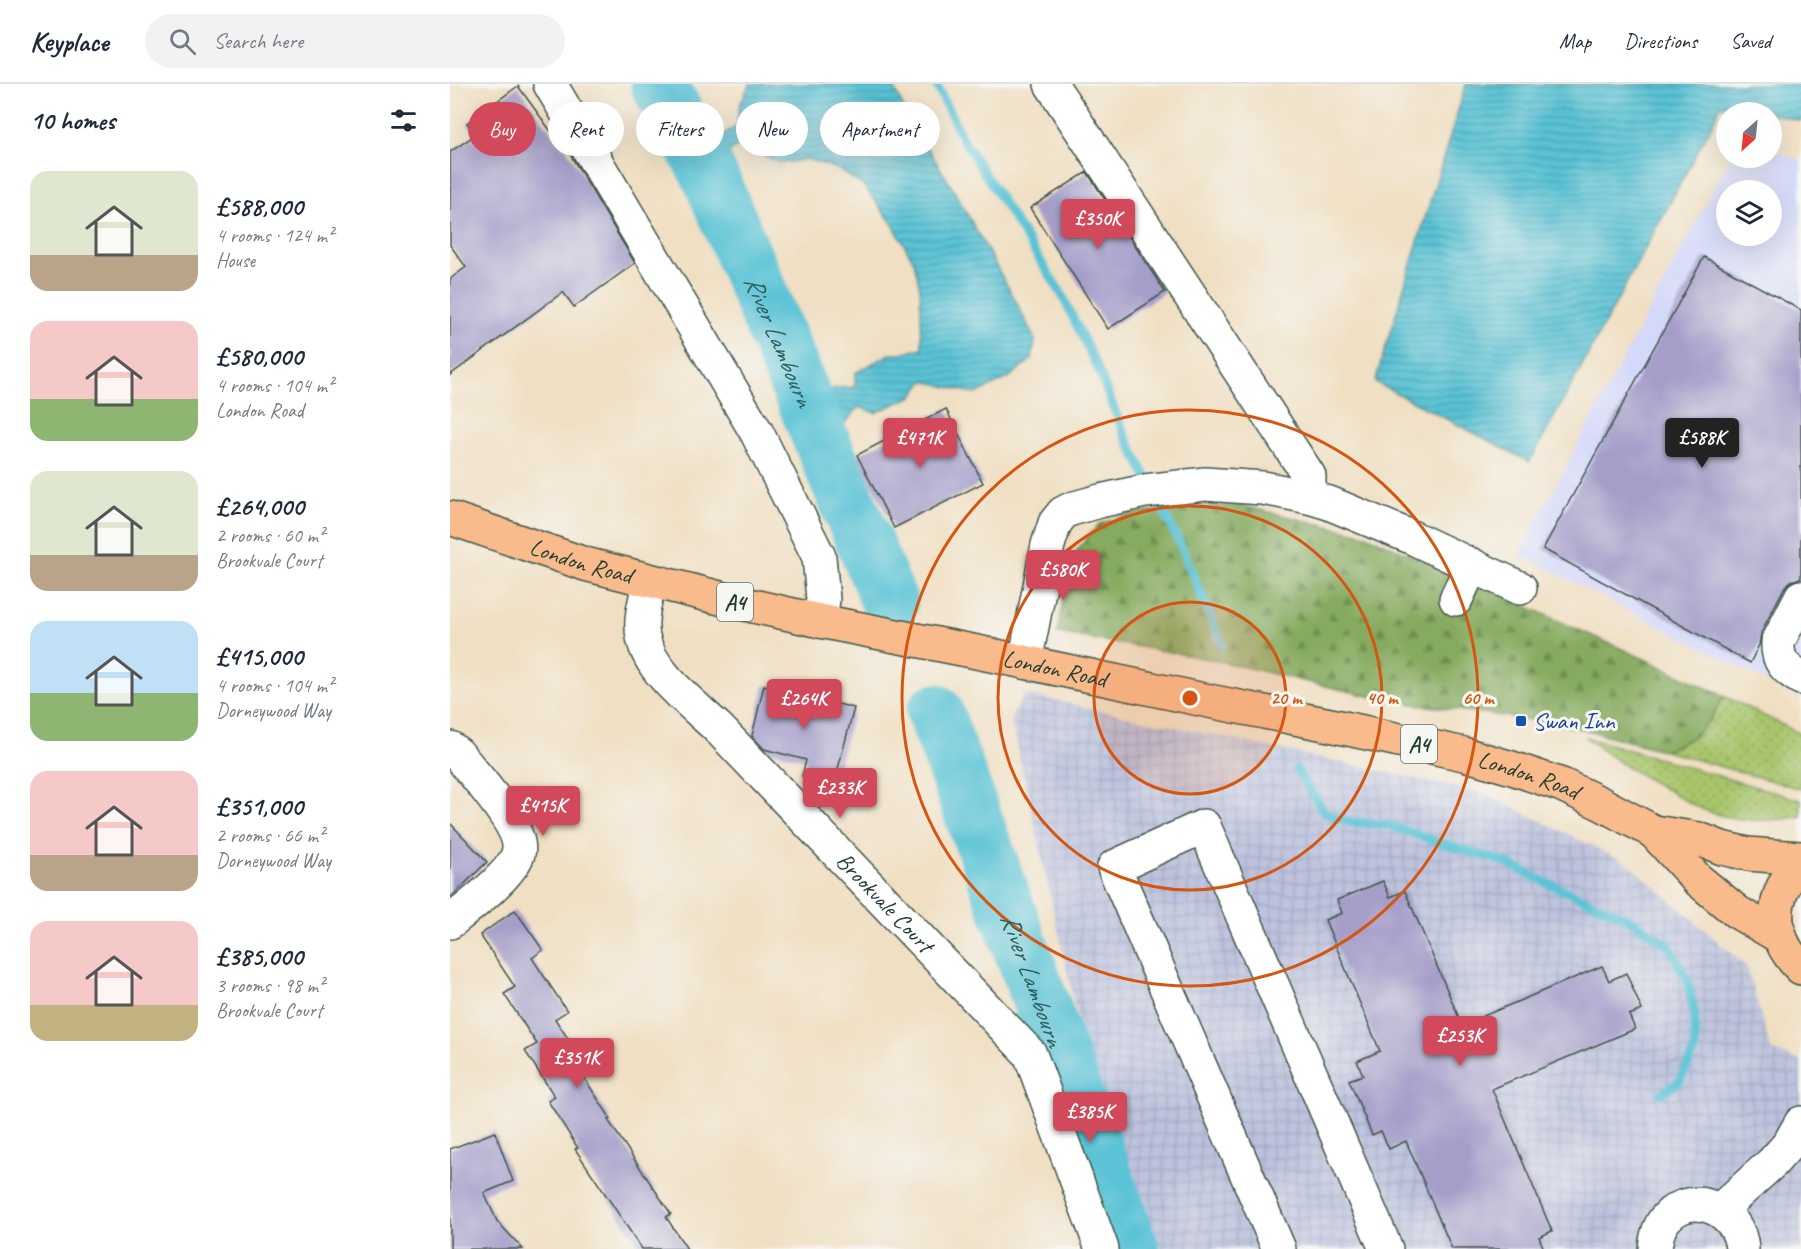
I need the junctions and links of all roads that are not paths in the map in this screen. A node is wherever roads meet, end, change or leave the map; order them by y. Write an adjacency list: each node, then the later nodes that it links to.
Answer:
1 (550, 84): 10 (street)
2 (1051, 84): 3 (street)
3 (1309, 497): 5 (street); 11 (street)
4 (450, 518): 6 (main road, London Road / A4)
5 (1472, 566): 7 (street); 9 (street)
6 (650, 581): 10 (main road, London Road / A4); 21 (street, Brookvale Court)
7 (1520, 588)
8 (1801, 597): 12 (street)
9 (1456, 599)
10 (820, 621): 11 (main road, London Road / A4)
11 (1025, 662): 14 (main road, London Road / A4)
12 (1801, 678)
13 (450, 748): 16 (street)
14 (1654, 832): 15 (main road, London Road / A4); 17 (main road, London Road / A4)
15 (1801, 860): 17 (main road, A4)
16 (450, 922)
17 (1780, 937): 18 (main road, A4)
18 (1801, 968)
19 (1801, 1123): 20 (street)
20 (1720, 1210): 24 (street); 25 (street)
21 (1102, 1249)
22 (1279, 1249): 23 (street)
23 (1386, 1249)
24 (1655, 1249)
25 (1742, 1249)

